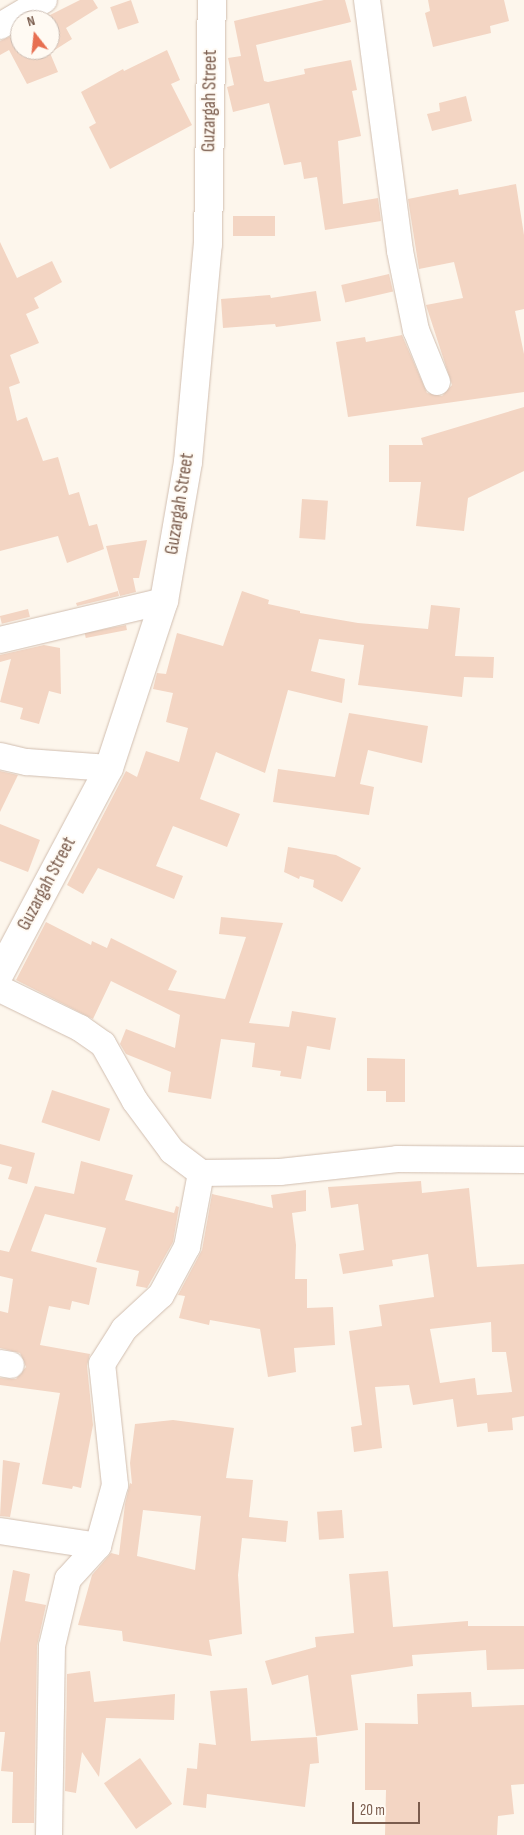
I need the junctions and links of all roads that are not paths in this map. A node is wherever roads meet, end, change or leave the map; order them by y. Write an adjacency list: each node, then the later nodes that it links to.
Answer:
1 (44, 0): 4 (street)
2 (212, 0): 6 (street, Guzargah Street)
3 (368, 0): 5 (street)
4 (0, 26)
5 (437, 382)
6 (164, 601): 7 (street); 9 (street, Guzargah Street)
7 (0, 640)
8 (0, 756): 9 (street)
9 (109, 768): 10 (street, Guzargah Street)
10 (0, 973)
11 (0, 989): 13 (street)
12 (524, 1160): 13 (street)
13 (200, 1174): 15 (street)
14 (0, 1531): 15 (street)
15 (98, 1546): 16 (street)
16 (49, 1835)

